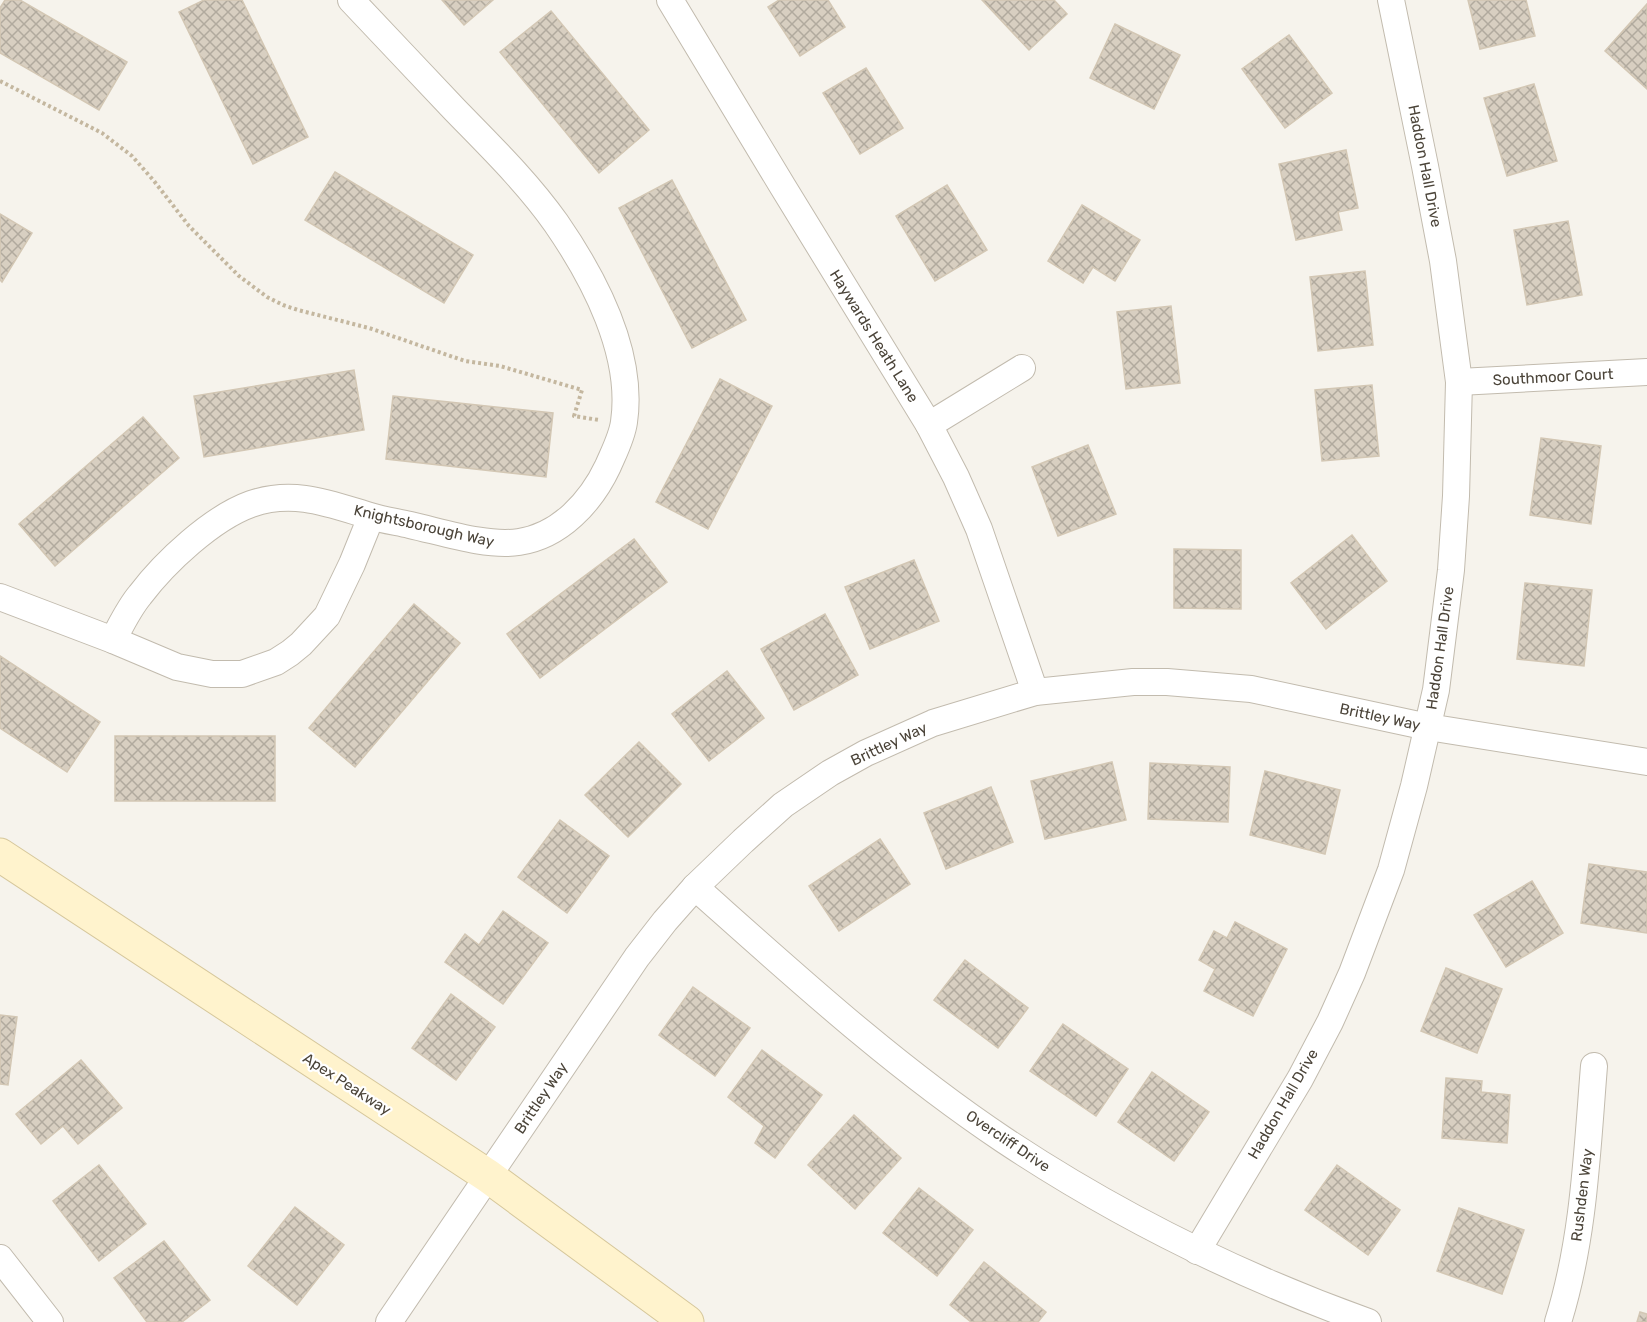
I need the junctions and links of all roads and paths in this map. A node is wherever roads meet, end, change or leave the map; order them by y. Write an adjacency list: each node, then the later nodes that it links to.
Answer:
1 (351, 0): 8 (street, Knightsborough Way)
2 (670, 0): 9 (street, Haywards Heath Lane)
3 (1391, 0): 7 (street, Haddon Hall Drive)
4 (0, 81): 8 (path)
5 (1022, 368): 9 (street)
6 (1647, 372): 7 (street, Southmoor Court)
7 (1459, 382): 14 (street, Haddon Hall Drive)
8 (624, 425): 10 (street, Knightsborough Way)
9 (929, 425): 13 (street, Haywards Heath Lane)
10 (371, 517): 12 (street, Knightsborough Way); 12 (street)
11 (0, 597): 12 (street)
12 (113, 640)
13 (1035, 692): 14 (street, Brittley Way); 17 (street, Brittley Way)
14 (1428, 727): 15 (street, Brittley Way); 20 (street, Haddon Hall Drive)
15 (1647, 762)
16 (0, 855): 19 (main road, Apex Peakway)
17 (695, 887): 19 (street, Brittley Way); 20 (street, Overcliff Drive)
18 (1594, 1065): 26 (street, Rushden Way)
19 (488, 1176): 23 (street, Brittley Way); 24 (main road, Apex Peakway)
20 (1197, 1251): 25 (street, Overcliff Drive)
21 (0, 1258): 22 (street)
22 (50, 1322)
23 (389, 1322)
24 (687, 1322)
25 (1368, 1322)
26 (1558, 1322)

